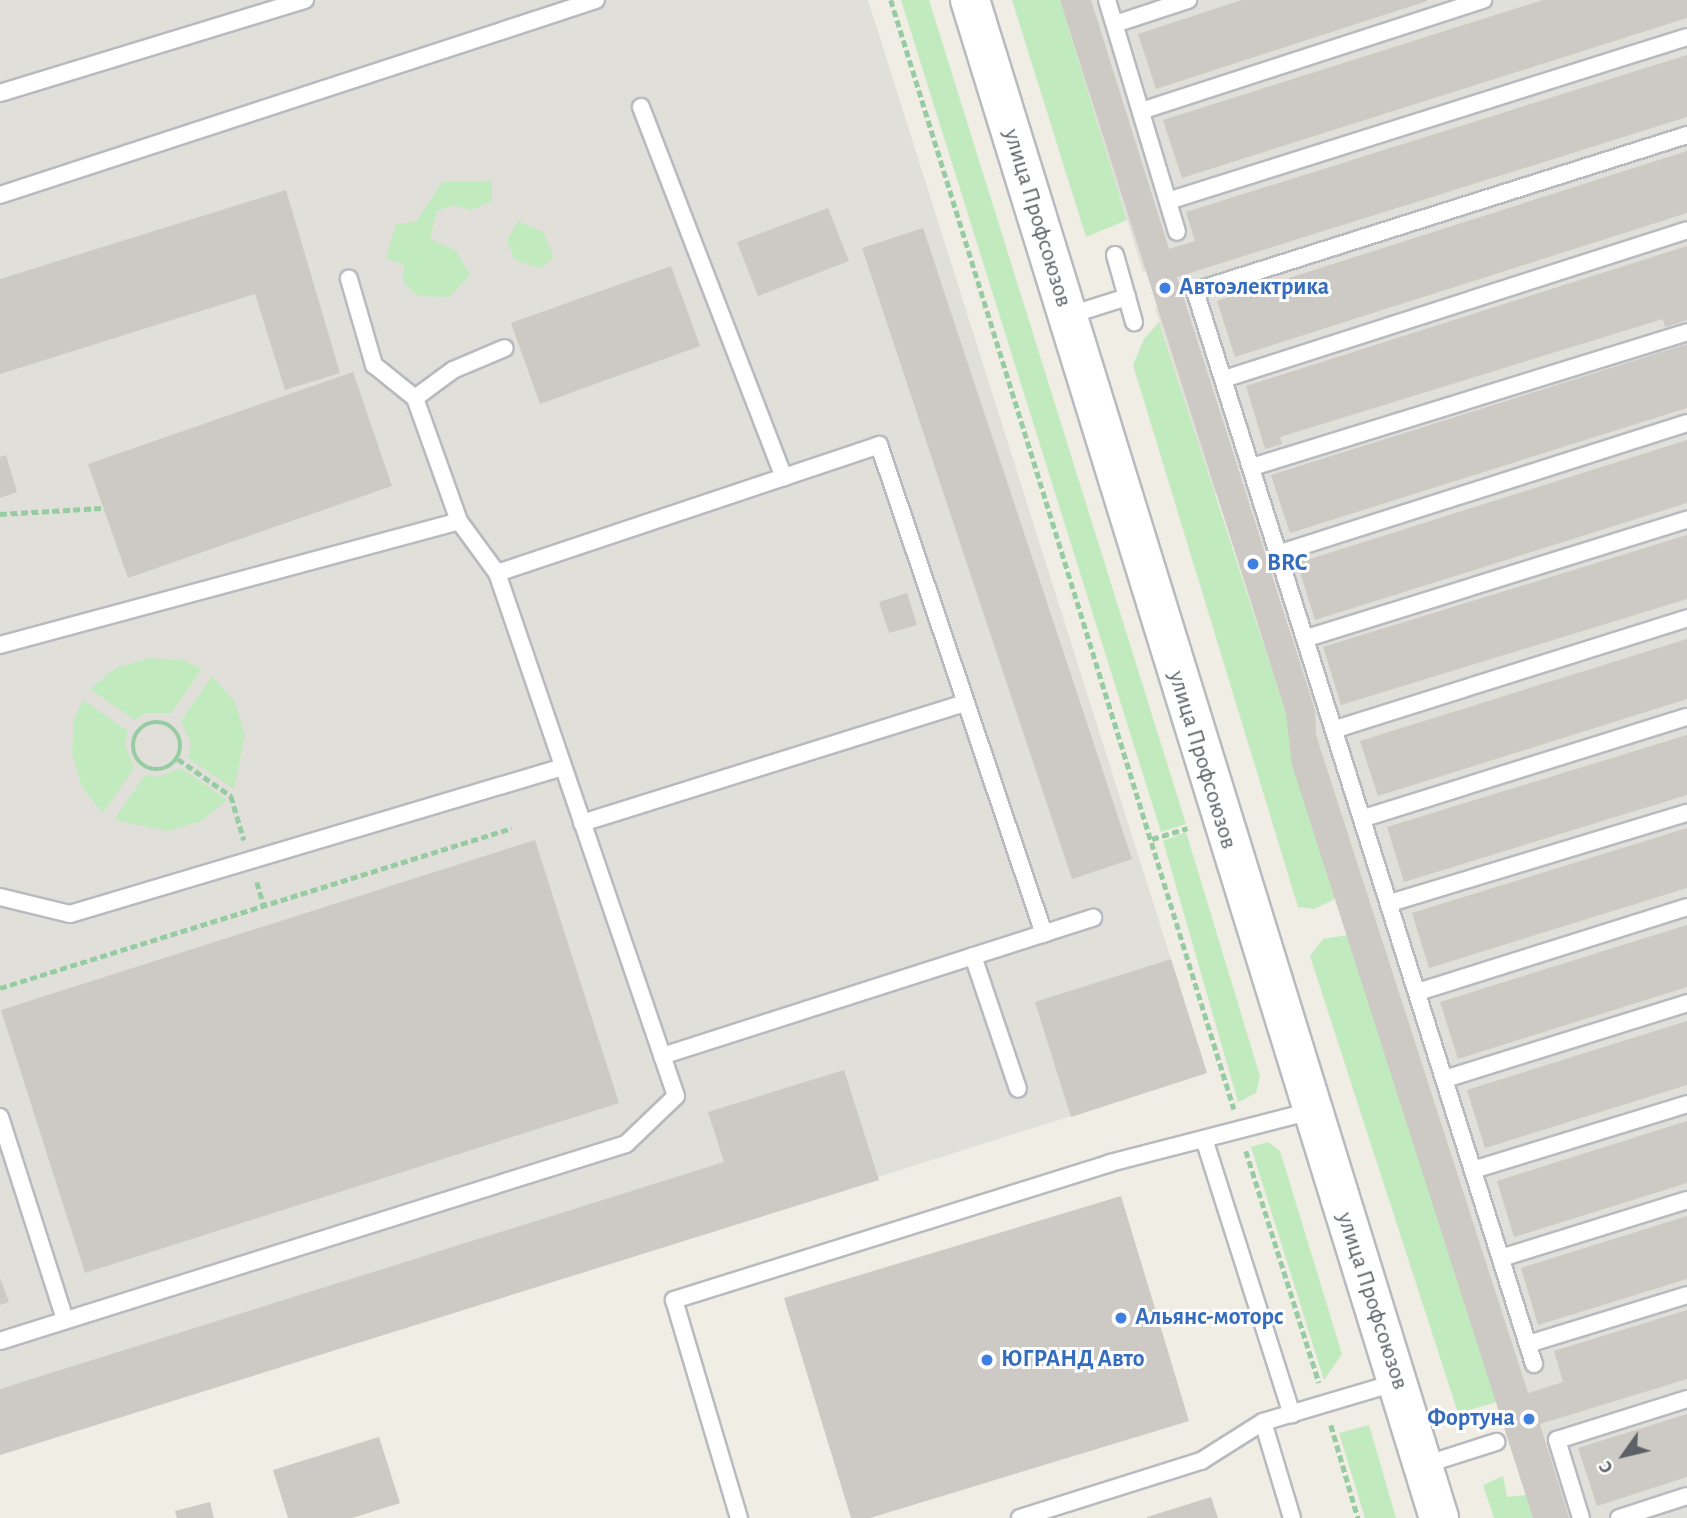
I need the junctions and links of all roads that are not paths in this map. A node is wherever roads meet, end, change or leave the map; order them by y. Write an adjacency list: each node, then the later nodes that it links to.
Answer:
1 (305, 0): 9 (lane)
2 (596, 0): 13 (lane)
3 (970, 0): 20 (main road, улица Профсоюзов)
4 (1107, 0): 7 (lane)
5 (1188, 0): 7 (lane)
6 (1483, 0): 11 (lane)
7 (1115, 24): 11 (lane)
8 (1687, 37): 14 (lane)
9 (0, 93)
10 (641, 107): 28 (lane)
11 (1141, 111): 14 (lane)
12 (1687, 135): 24 (lane)
13 (0, 195)
14 (1168, 201): 16 (lane)
15 (1687, 230): 24 (lane)
16 (1177, 232)
17 (1115, 255): 19 (lane)
18 (349, 279): 25 (lane)
19 (1127, 297): 20 (lane); 21 (lane)
20 (1067, 316): 55 (main road, улица Профсоюзов)
21 (1134, 322)
22 (1687, 332): 27 (lane)
23 (505, 348): 25 (lane)
24 (1224, 379): 27 (lane)
25 (415, 398): 30 (lane)
26 (1687, 423): 31 (lane)
27 (1252, 467): 31 (lane)
28 (784, 477): 32 (lane); 36 (lane)
29 (1687, 520): 34 (lane)
30 (460, 521): 32 (lane); 35 (lane)
31 (1280, 553): 34 (lane)
32 (497, 573): 39 (lane)
33 (1687, 618): 38 (lane)
34 (1307, 638): 38 (lane)
35 (0, 645)
36 (966, 703): 42 (lane); 47 (lane)
37 (1687, 717): 41 (lane)
38 (1336, 729): 41 (lane)
39 (563, 767): 42 (lane); 43 (lane)
40 (1687, 813): 44 (lane)
41 (1364, 818): 44 (lane)
42 (582, 823): 51 (lane)
43 (0, 897)
44 (1390, 903): 49 (lane)
45 (1687, 907): 49 (lane)
46 (1093, 918): 47 (lane)
47 (1044, 934): 48 (lane)
48 (973, 956): 51 (lane); 53 (lane)
49 (1418, 992): 52 (lane)
50 (1687, 1003): 52 (lane)
51 (662, 1056): 62 (lane)
52 (1445, 1079): 58 (lane)
53 (1018, 1089)
54 (1687, 1104): 58 (lane)
55 (1311, 1111): 57 (lane); 66 (main road, улица Профсоюзов)
56 (0, 1117): 62 (lane)
57 (1205, 1142): 68 (lane); 73 (lane)
58 (1473, 1170): 60 (lane)
59 (1687, 1200): 60 (lane)
60 (1501, 1258): 64 (lane)
61 (1687, 1294): 64 (lane)
62 (65, 1319): 63 (lane)
63 (0, 1341)
64 (1528, 1344): 65 (lane)
65 (1534, 1364)
66 (1398, 1382): 68 (lane); 71 (main road, улица Профсоюзов)
67 (1687, 1399): 77 (lane)
68 (1292, 1414): 69 (lane)
69 (1264, 1422): 74 (lane); 75 (lane)
70 (1496, 1442): 71 (lane)
71 (1424, 1465): 76 (main road, улица Профсоюзов)
72 (1687, 1496): 78 (lane)
73 (739, 1518)
74 (1020, 1518)
75 (1292, 1518)
76 (1439, 1518)
77 (1581, 1518)
78 (1619, 1518)

